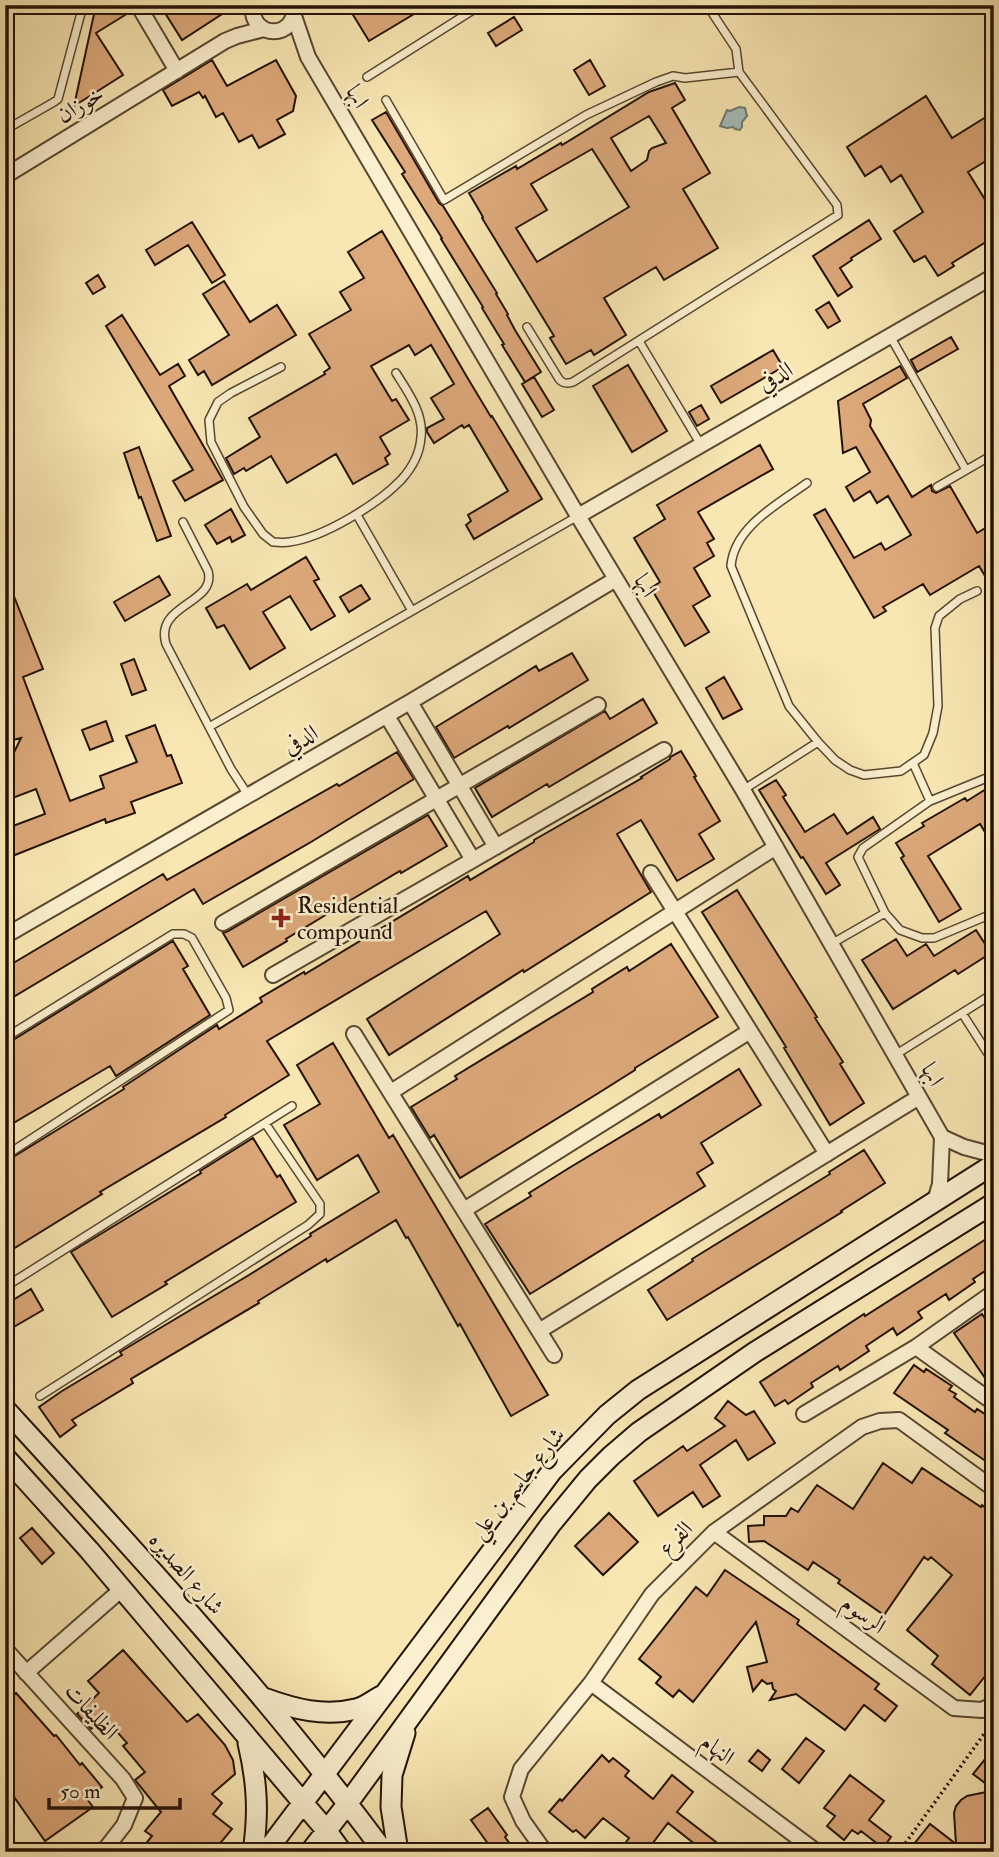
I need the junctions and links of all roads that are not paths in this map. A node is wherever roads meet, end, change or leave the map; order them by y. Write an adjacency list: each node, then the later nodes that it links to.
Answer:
1 (80, 5): 14 (lane)
2 (138, 5): 10 (street)
3 (481, 5): 12 (lane)
4 (708, 5): 11 (lane)
5 (252, 8): 7 (street, ابها); 8 (street, خوزان)
6 (295, 9): 7 (street); 9 (street, ابها)
7 (270, 30): 8 (street, خوزان); 9 (street, ابها)
8 (225, 41): 10 (street, خوزان)
9 (308, 57): 28 (street, ابها)
10 (177, 71): 15 (street, خوزان)
11 (739, 72): 13 (lane); 19 (lane)
12 (367, 76)
13 (386, 100)
14 (5, 131)
15 (5, 176)
16 (994, 276): 18 (street, الدفي)
17 (527, 327): 19 (lane)
18 (890, 336): 22 (street, الدفي); 24 (lane)
19 (639, 341): 22 (lane)
20 (281, 367): 27 (lane)
21 (396, 373): 27 (lane)
22 (701, 445): 28 (street, الدفي)
23 (994, 454): 24 (lane)
24 (966, 470): 26 (lane)
25 (807, 483): 37 (lane)
26 (937, 487)
27 (357, 515): 32 (lane)
28 (578, 516): 30 (street, ابها); 32 (lane)
29 (183, 522): 36 (lane)
30 (616, 579): 33 (street, الدفي); 42 (street, ابها)
31 (977, 591): 39 (lane)
32 (412, 611): 36 (lane)
33 (410, 702): 35 (street, الدفي); 41 (street)
34 (598, 705): 41 (street)
35 (387, 716): 43 (street, الدفي); 44 (street)
36 (209, 727): 43 (lane)
37 (818, 742): 39 (lane); 42 (lane)
38 (664, 750): 46 (street)
39 (913, 763): 45 (lane)
40 (994, 775): 45 (lane)
41 (459, 785): 44 (street); 46 (street)
42 (743, 790): 47 (street, ابها)
43 (247, 795): 54 (street, الدفي)
44 (436, 799): 48 (street); 53 (street)
45 (930, 801): 52 (lane)
46 (496, 847): 48 (street)
47 (776, 847): 50 (street); 55 (street, ابها)
48 (473, 860): 56 (street)
49 (652, 873): 50 (street)
50 (676, 911): 59 (street); 64 (street)
51 (994, 913): 52 (lane)
52 (885, 914): 55 (lane)
53 (223, 923)
54 (5, 936)
55 (831, 944): 62 (street, ابها)
56 (273, 975)
57 (994, 993): 58 (lane)
58 (962, 1013): 62 (lane); 63 (lane)
59 (750, 1031): 69 (street); 75 (street)
60 (354, 1034): 64 (street)
61 (5, 1038): 71 (lane)
62 (895, 1055): 65 (street, ابها)
63 (994, 1063)
64 (391, 1092): 75 (street)
65 (919, 1097): 68 (street, ابها); 69 (street)
66 (292, 1106): 67 (lane)
67 (265, 1123): 76 (lane); 81 (lane)
68 (942, 1137): 70 (street); 73 (street)
69 (827, 1154): 78 (street)
70 (994, 1155)
71 (5, 1156)
72 (994, 1164): 73 (street, شارع جاسم بن علي)
73 (935, 1201): 92 (street, شارع جاسم بن علي)
74 (994, 1203): 95 (street)
75 (464, 1210): 78 (street)
76 (5, 1287)
77 (994, 1292): 79 (street)
78 (539, 1331): 80 (street)
79 (916, 1347): 82 (street); 84 (street)
80 (554, 1355)
81 (40, 1396)
82 (994, 1403)
83 (5, 1409): 93 (street, شارع الصديره)
84 (804, 1414)
85 (5, 1457): 88 (street)
86 (994, 1489): 87 (street, الفرع)
87 (714, 1532): 91 (street, الفرع); 94 (street, الرسوم)
88 (121, 1589): 90 (street); 96 (street)
89 (5, 1649): 90 (street, الظليفات)
90 (26, 1673): 101 (street, الظليفات)
91 (591, 1683): 108 (street, الفرع); 109 (street, النهام)
92 (388, 1692): 93 (street); 97 (street, شارع جاسم بن علي)
93 (264, 1698): 97 (street, شارع الصديره)
94 (994, 1704)
95 (411, 1714): 98 (street); 107 (street)
96 (247, 1738): 99 (street); 102 (street)
97 (325, 1774): 98 (street, شارع الصديره); 99 (street, شارع جاسم بن علي)
98 (348, 1802): 100 (street); 106 (street, شارع الصديره)
99 (303, 1804): 100 (street); 103 (street, شارع جاسم بن علي)
100 (326, 1830): 104 (street); 105 (street)
101 (103, 1852)
102 (253, 1852)
103 (267, 1852)
104 (310, 1852)
105 (342, 1852)
106 (384, 1852)
107 (398, 1852)
108 (545, 1852)
109 (817, 1852)

